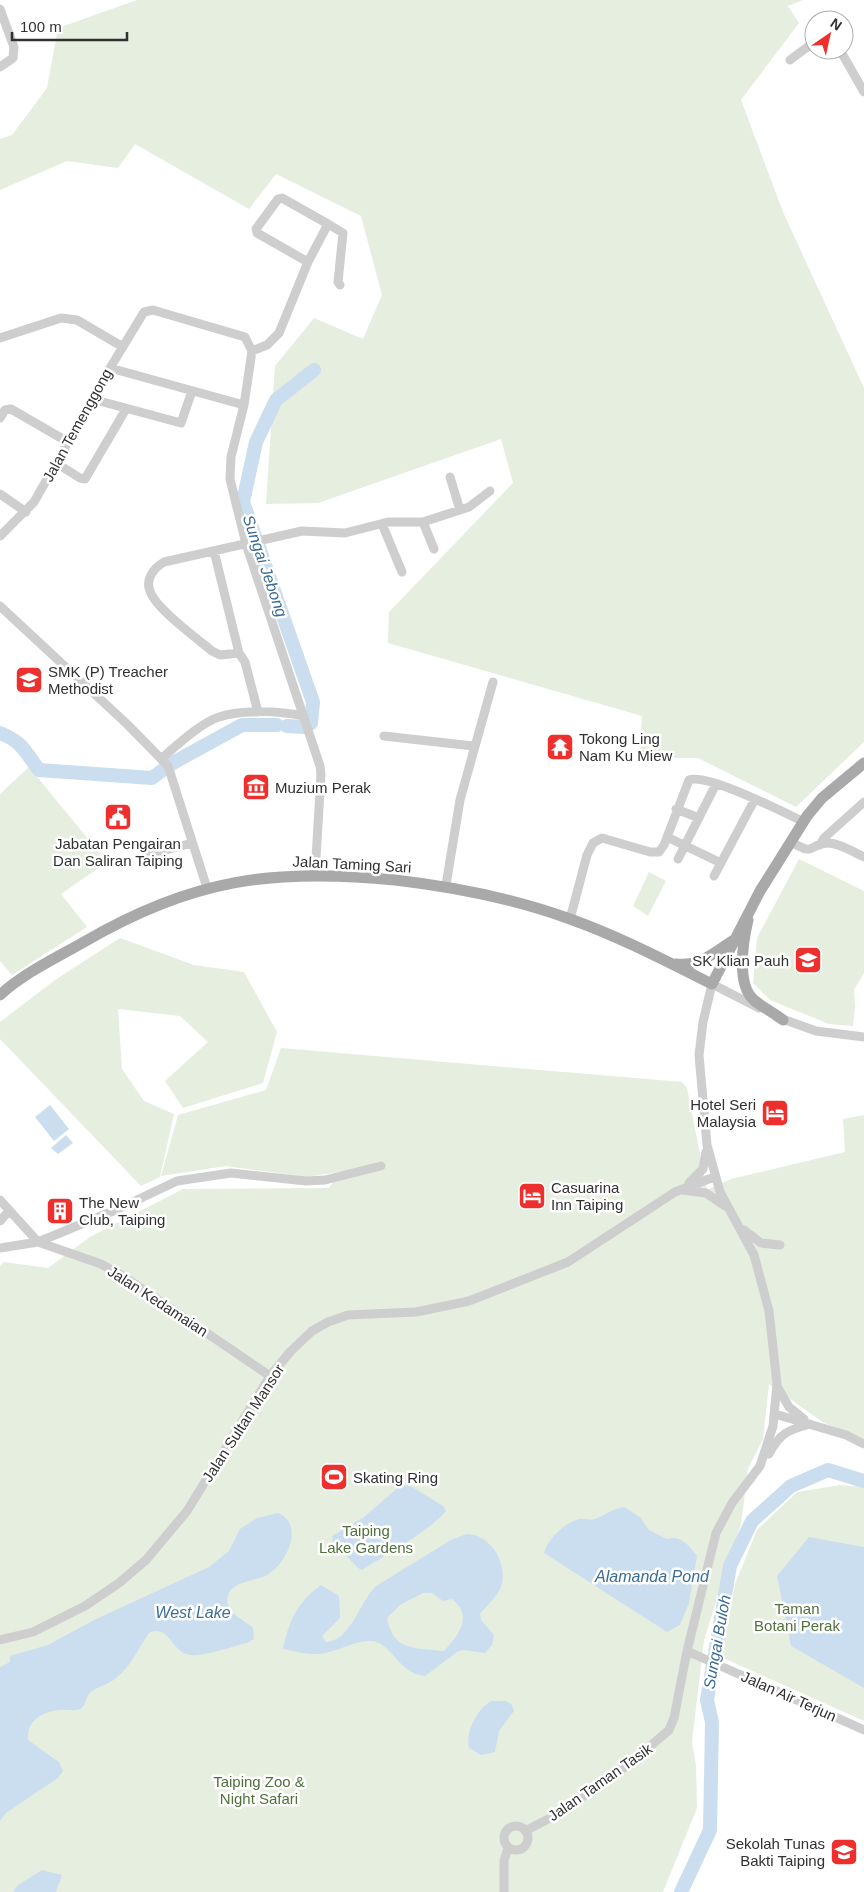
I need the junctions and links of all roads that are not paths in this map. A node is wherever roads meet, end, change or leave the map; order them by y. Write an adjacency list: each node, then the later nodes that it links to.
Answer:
1 (0, 8): 5 (street)
2 (804, 50): 3 (street)
3 (790, 60)
4 (846, 60): 6 (street)
5 (0, 67)
6 (864, 92)
7 (328, 224): 8 (street); 8 (street); 9 (street)
8 (308, 262): 12 (street)
9 (340, 285)
10 (0, 338): 11 (street)
11 (123, 347): 12 (street, Jalan Temenggong); 13 (street, Jalan Temenggong)
12 (251, 347): 16 (street)
13 (110, 368): 14 (street); 15 (street, Jalan Temenggong)
14 (192, 390): 16 (street); 17 (street)
15 (92, 399): 17 (street); 19 (street, Jalan Temenggong)
16 (244, 405): 29 (street)
17 (126, 409): 20 (street)
18 (0, 418): 19 (street)
19 (68, 442): 20 (street, Jalan Temenggong)
20 (56, 463): 25 (street, Jalan Temenggong)
21 (450, 477): 24 (street)
22 (490, 491): 24 (street)
23 (0, 494): 25 (street)
24 (460, 510): 26 (street)
25 (26, 512): 28 (street, Jalan Temenggong)
26 (423, 522): 27 (street); 30 (street)
27 (382, 524): 29 (street); 32 (street)
28 (0, 536)
29 (246, 544): 31 (street); 37 (street)
30 (434, 549)
31 (214, 551): 34 (street); 34 (street)
32 (402, 572)
33 (0, 606): 40 (street)
34 (240, 653): 36 (street)
35 (493, 682): 39 (street)
36 (258, 712): 37 (street); 40 (street)
37 (304, 716): 57 (street)
38 (384, 736): 39 (street)
39 (473, 746): 59 (street)
40 (162, 758): 50 (street)
41 (864, 764): 47 (main road)
42 (716, 784): 43 (street); 45 (street); 46 (street)
43 (755, 799): 47 (street); 56 (street)
44 (864, 802): 51 (street)
45 (676, 809): 46 (street); 48 (street)
46 (699, 818): 52 (street)
47 (804, 822): 49 (main road)
48 (667, 838): 52 (street); 62 (street)
49 (791, 842): 51 (street); 61 (main road)
50 (192, 843): 53 (street); 60 (street)
51 (820, 845): 54 (street)
52 (685, 846): 55 (street); 56 (street)
53 (148, 855)
54 (864, 857)
55 (678, 860)
56 (721, 863): 58 (street)
57 (314, 875): 59 (main road, Jalan Taming Sari); 60 (main road, Jalan Taming Sari)
58 (714, 876)
59 (446, 885): 62 (main road, Jalan Taming Sari)
60 (207, 888): 66 (main road, Jalan Taming Sari)
61 (750, 911): 63 (main road); 67 (main road)
62 (570, 919): 64 (main road, Jalan Taming Sari)
63 (735, 938): 64 (main road); 65 (main road)
64 (669, 963): 65 (main road, Jalan Taming Sari)
65 (712, 984): 67 (street); 69 (street, Jalan Taman Tasik)
66 (0, 995)
67 (783, 1020): 68 (street)
68 (864, 1037)
69 (707, 1145): 71 (street, Jalan Taman Tasik); 72 (street)
70 (381, 1166): 78 (street)
71 (714, 1177): 72 (street); 74 (street, Jalan Taman Tasik)
72 (679, 1190): 74 (street); 81 (street, Jalan Sultan Mansor)
73 (0, 1200): 75 (street)
74 (729, 1209): 77 (street, Jalan Taman Tasik)
75 (10, 1211): 76 (street); 78 (street)
76 (0, 1221)
77 (740, 1227): 79 (street); 82 (street, Jalan Taman Tasik)
78 (38, 1242): 80 (street); 81 (street, Jalan Kedamaian)
79 (780, 1245)
80 (0, 1248)
81 (270, 1376): 87 (street, Jalan Sultan Mansor)
82 (777, 1384): 83 (street, Jalan Taman Tasik); 84 (street)
83 (775, 1414): 84 (street); 86 (street, Jalan Taman Tasik)
84 (811, 1424): 85 (street); 86 (street)
85 (864, 1444)
86 (760, 1466): 88 (street, Jalan Taman Tasik)
87 (0, 1640)
88 (687, 1651): 89 (street, Jalan Air Terjun); 90 (street, Jalan Taman Tasik)
89 (864, 1730)
90 (525, 1831): 91 (street); 91 (street, Jalan Taman Tasik)
91 (508, 1848): 92 (street, Jalan Taman Tasik)
92 (504, 1892)

